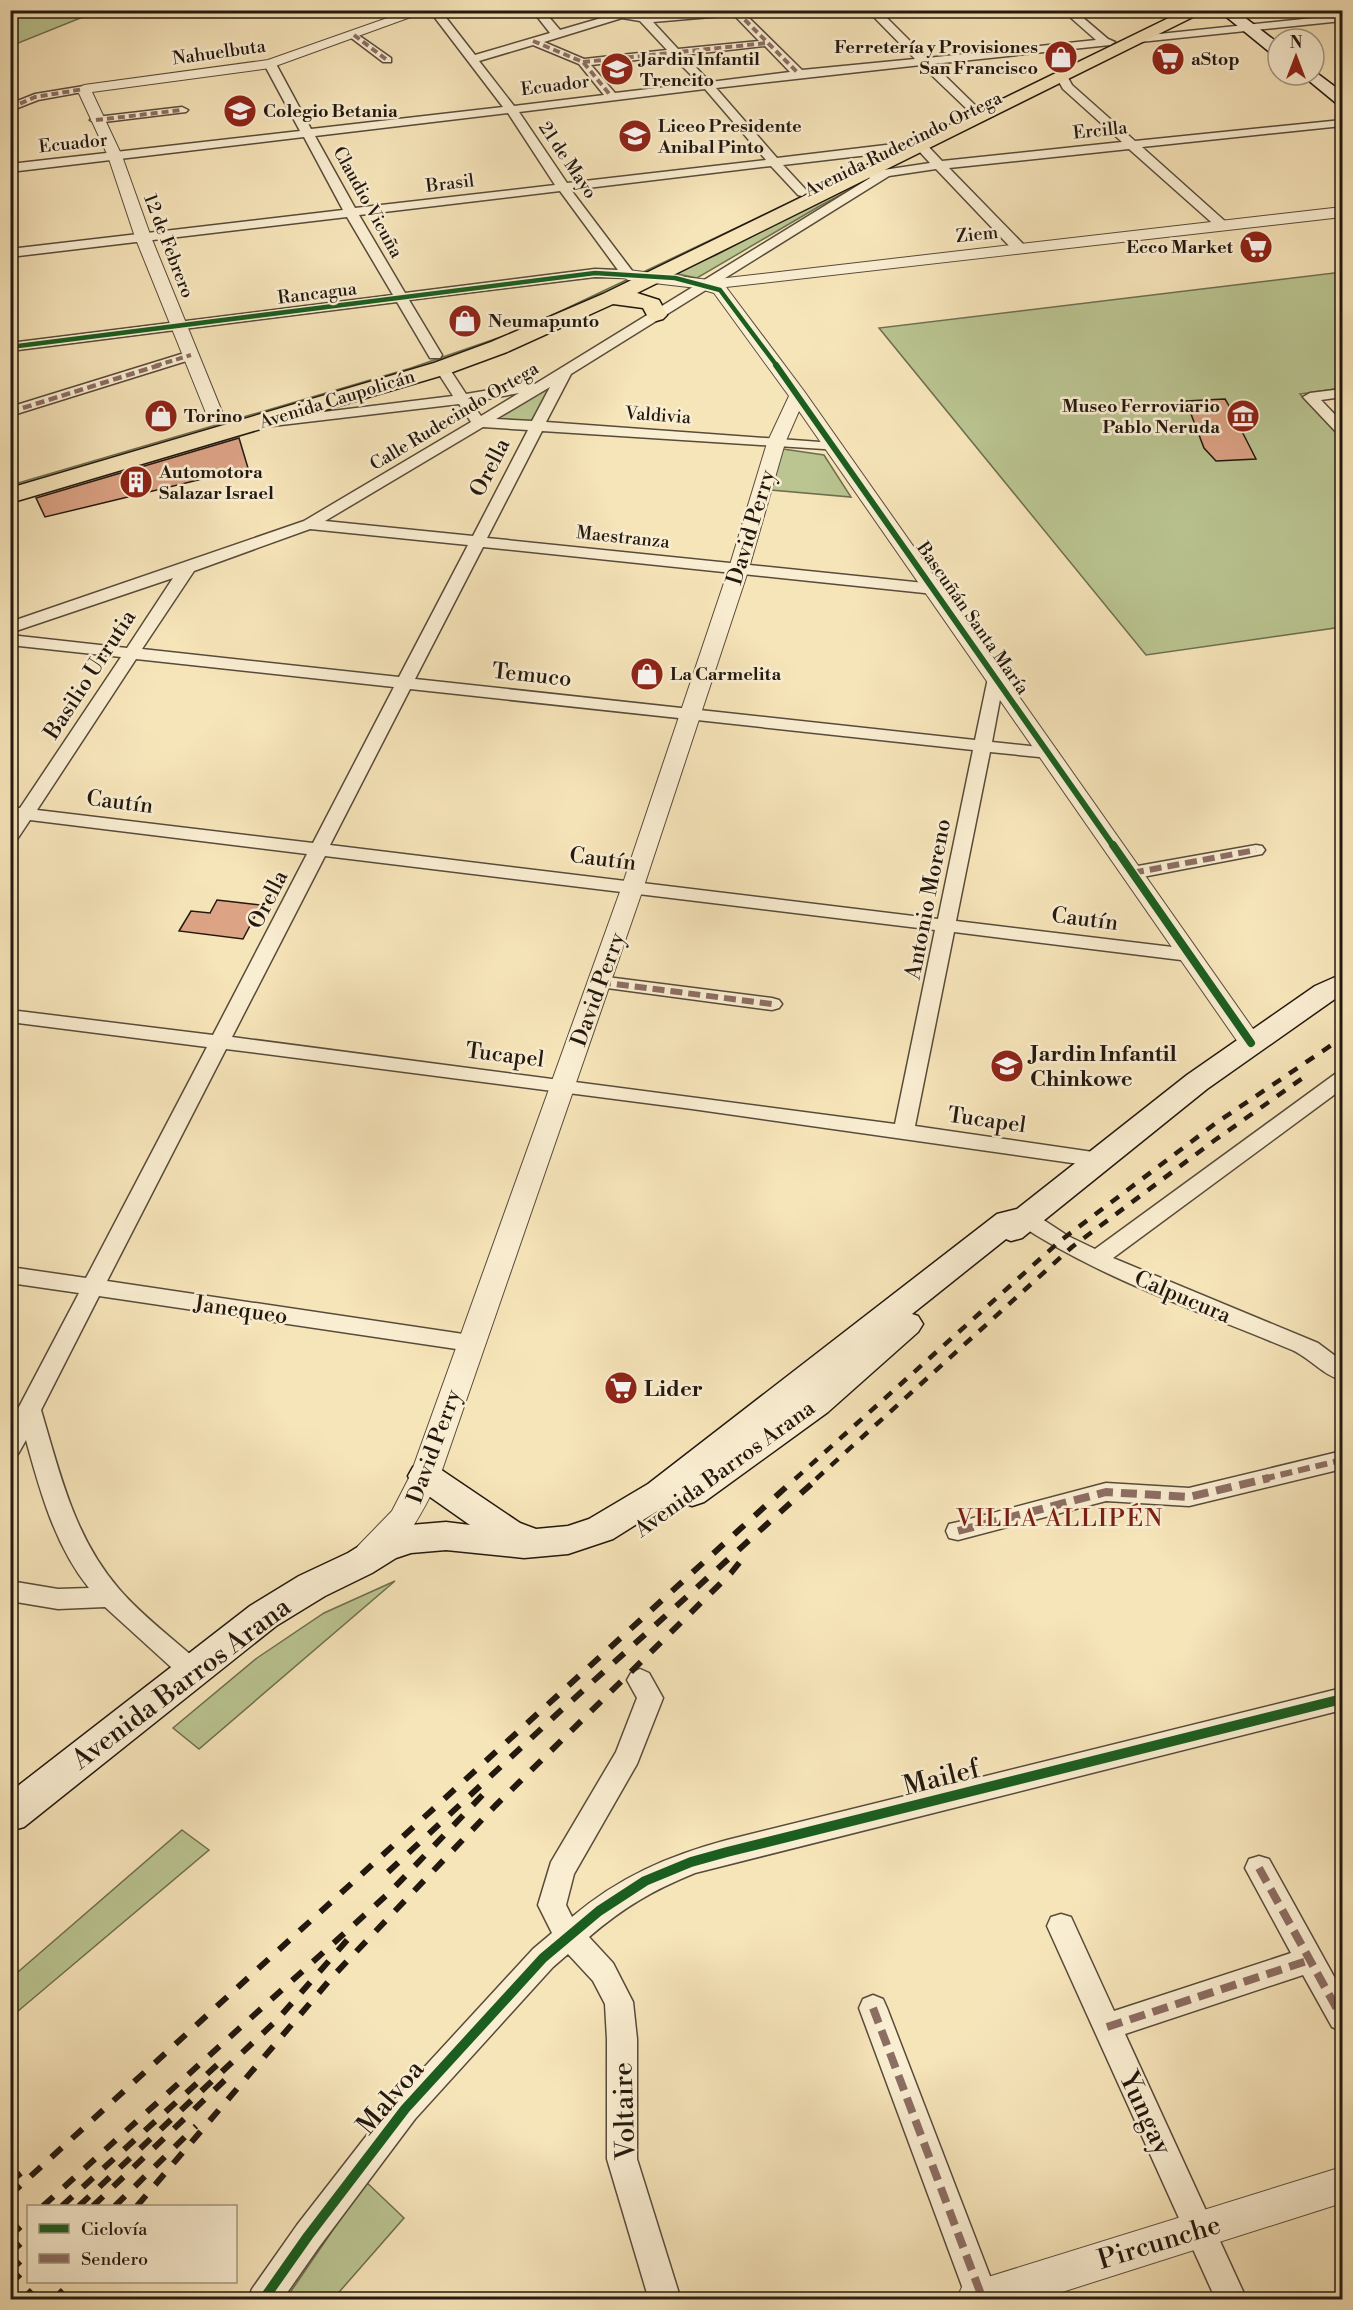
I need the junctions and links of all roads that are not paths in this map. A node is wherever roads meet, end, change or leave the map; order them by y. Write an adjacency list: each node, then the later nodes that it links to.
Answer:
1 (424, 10): 17 (street, Nahuelbuta)
2 (434, 10): 25 (street, 21 de Mayo)
3 (537, 10): 16 (street)
4 (750, 10): 11 (street)
5 (872, 10): 26 (street)
6 (1067, 10): 22 (street)
7 (1178, 10): 22 (main road, Avenida Rudecindo Ortega)
8 (1199, 10): 18 (main road, Avenida Rudecindo Ortega)
9 (1225, 10): 15 (main road)
10 (1246, 10): 14 (main road)
11 (736, 12): 12 (street); 21 (street)
12 (639, 14): 16 (street); 23 (street)
13 (1342, 18): 14 (street)
14 (1266, 26): 15 (street)
15 (1247, 28): 18 (street); 20 (main road)
16 (557, 34): 19 (street)
17 (354, 35): 24 (street); 28 (street, Nahuelbuta)
18 (1140, 39): 31 (main road, Avenida Rudecindo Ortega)
19 (533, 42): 25 (street); 27 (street)
20 (1266, 42)
21 (767, 43): 23 (street); 30 (street)
22 (1105, 43): 26 (street, Ecuador); 41 (main road, Avenida Rudecindo Ortega)
23 (674, 53): 27 (street); 32 (street)
24 (387, 60)
25 (471, 60): 39 (street, 21 de Mayo)
26 (924, 60): 30 (street, Ecuador); 41 (street)
27 (583, 62): 36 (street)
28 (270, 64): 35 (street, Nahuelbuta); 44 (street, Claudio Vicuña)
29 (1326, 73): 33 (main road)
30 (799, 74): 32 (street, Ecuador)
31 (1067, 84): 45 (street); 46 (main road, Avenida Rudecindo Ortega)
32 (707, 85): 36 (street, Ecuador); 49 (street)
33 (1342, 86)
34 (1325, 87): 37 (main road)
35 (84, 89): 38 (street); 42 (street, 12 de Febrero)
36 (611, 96): 39 (street, Ecuador)
37 (1342, 100)
38 (10, 108)
39 (511, 109): 44 (street, Ecuador); 54 (street, 21 de Mayo)
40 (182, 110): 42 (street)
41 (974, 110): 47 (main road, Avenida Rudecindo Ortega)
42 (96, 120): 48 (street, 12 de Febrero)
43 (1342, 123): 45 (street, Ercilla)
44 (309, 134): 48 (street, Ecuador); 57 (street, Claudio Vicuña)
45 (1132, 145): 50 (street, Ercilla); 58 (street)
46 (922, 147): 50 (street); 53 (main road, Avenida Rudecindo Ortega)
47 (894, 148): 49 (street, Brasil); 55 (main road, Avenida Rudecindo Ortega)
48 (115, 156): 51 (street, Ecuador); 59 (street, 12 de Febrero)
49 (772, 162): 54 (street, Brasil); 55 (street)
50 (939, 165): 52 (street, Ercilla); 60 (street)
51 (10, 168)
52 (886, 173): 53 (street, Ercilla); 64 (street, Calle Rudecindo Ortega)
53 (861, 176): 63 (main road, Avenida Rudecindo Ortega)
54 (563, 188): 57 (street, Brasil); 62 (street, 21 de Mayo)
55 (802, 192): 62 (main road, Avenida Rudecindo Ortega)
56 (1342, 212): 58 (street, Ziem)
57 (351, 213): 59 (street, Brasil); 66 (street, Claudio Vicuña)
58 (1223, 226): 60 (street, Ziem)
59 (143, 237): 61 (street, Brasil); 68 (street, 12 de Febrero)
60 (1020, 249): 64 (street, Ziem)
61 (10, 253)
62 (628, 275): 63 (street, Bascuñán Santa María); 66 (street, Rancagua); 71 (main road)
63 (655, 276): 64 (street, Bascuñán Santa María); 65 (main road, Avenida Caupolicán)
64 (708, 284): 65 (street, Ziem); 67 (street, Calle Rudecindo Ortega); 75 (street, Bascuñán Santa María)
65 (613, 296): 67 (main road); 71 (main road, Avenida Caupolicán)
66 (399, 297): 68 (street, Rancagua); 71 (street, Claudio Vicuña)
67 (656, 315): 72 (street, Calle Rudecindo Ortega)
68 (179, 326): 69 (street, Rancagua); 70 (street, 12 de Febrero)
69 (10, 347)
70 (191, 355): 77 (street); 78 (street, 12 de Febrero)
71 (438, 361): 76 (street, Claudio Vicuña); 78 (main road, Avenida Caupolicán); 80 (main road, Avenida Caupolicán)
72 (565, 372): 73 (street, Calle Rudecindo Ortega); 81 (street, Orella)
73 (544, 385): 76 (street); 79 (street, Calle Rudecindo Ortega)
74 (1342, 393): 82 (street)
75 (798, 395): 83 (street, David Perry); 85 (street, Bascuñán Santa María)
76 (462, 399): 79 (street, Claudio Vicuña); 80 (street)
77 (10, 412)
78 (216, 419): 84 (main road); 86 (main road, Avenida Caupolicán)
79 (478, 422): 81 (street, Valdivia); 89 (street, Calle Rudecindo Ortega)
80 (258, 424): 84 (main road, Avenida Caupolicán)
81 (538, 426): 83 (street, Valdivia); 90 (street, Orella)
82 (1342, 430)
83 (776, 442): 85 (street, Valdivia); 92 (street, David Perry)
84 (176, 447): 86 (main road, Avenida Caupolicán)
85 (834, 447): 93 (street, Bascuñán Santa María)
86 (103, 460): 87 (main road, Avenida Caupolicán); 88 (main road, Avenida Caupolicán)
87 (10, 480)
88 (10, 496)
89 (309, 524): 90 (street, Maestranza); 91 (street, Calle Rudecindo Ortega)
90 (478, 542): 92 (street, Maestranza); 98 (street, Orella)
91 (188, 568): 94 (street, Calle Rudecindo Ortega); 96 (street, Basilio Urrutia)
92 (739, 568): 93 (street, Maestranza); 99 (street, David Perry)
93 (934, 588): 97 (street, Bascuñán Santa María)
94 (10, 628)
95 (10, 640): 96 (street, Temuco)
96 (130, 653): 98 (street, Temuco); 102 (street, Basilio Urrutia)
97 (996, 678): 100 (street, Antonio Moreno); 101 (street, Bascuñán Santa María)
98 (405, 683): 99 (street, Temuco); 104 (street, Orella)
99 (688, 714): 100 (street, Temuco); 107 (street, David Perry)
100 (982, 746): 101 (street, Temuco); 108 (street, Antonio Moreno)
101 (1049, 753): 106 (street, Bascuñán Santa María)
102 (18, 812): 103 (street, Basilio Urrutia); 104 (street, Cautín)
103 (10, 837)
104 (320, 849): 107 (street, Cautín); 114 (street, Orella)
105 (1256, 850): 106 (street)
106 (1132, 873): 109 (street, Bascuñán Santa María)
107 (633, 886): 108 (street, Cautín); 110 (street, David Perry)
108 (946, 924): 109 (street, Cautín); 118 (street, Antonio Moreno)
109 (1189, 955): 115 (street, Bascuñán Santa María)
110 (599, 982): 112 (street); 117 (street, David Perry)
111 (1342, 983): 115 (main road, Avenida Barros Arana)
112 (772, 1004)
113 (10, 1016): 114 (street, Tucapel)
114 (220, 1042): 117 (street, Tucapel); 123 (street, Orella)
115 (1251, 1043): 119 (main road, Avenida Barros Arana)
116 (1342, 1079): 121 (street)
117 (562, 1086): 118 (street, Tucapel); 124 (street, David Perry)
118 (904, 1131): 119 (street, Tucapel)
119 (1100, 1160): 120 (main road, Avenida Barros Arana)
120 (1025, 1218): 121 (street, Calpucura); 131 (main road, Avenida Barros Arana); 132 (main road, Avenida Barros Arana)
121 (1096, 1259): 125 (street, Calpucura)
122 (10, 1275): 123 (street, Janequeo)
123 (93, 1287): 124 (street, Janequeo); 126 (street, Orella)
124 (471, 1343): 129 (street, David Perry)
125 (1342, 1372)
126 (30, 1410): 127 (street, Orella); 134 (street)
127 (10, 1448)
128 (1342, 1460): 130 (street)
129 (425, 1476): 131 (main road); 132 (street, David Perry)
130 (958, 1531)
131 (549, 1543): 132 (main road, Avenida Barros Arana)
132 (360, 1563): 135 (main road, Avenida Barros Arana)
133 (10, 1591): 134 (street)
134 (111, 1597): 135 (street)
135 (192, 1671): 138 (main road, Avenida Barros Arana)
136 (640, 1680): 141 (street)
137 (1342, 1699): 141 (street, Mailef)
138 (10, 1815)
139 (1259, 1868): 142 (street)
140 (1061, 1926): 145 (street, Yungay)
141 (567, 1936): 149 (street, Malvoa); 150 (street, Voltaire)
142 (1310, 1960): 144 (street); 145 (street)
143 (873, 2008): 148 (street)
144 (1342, 2018)
145 (1107, 2027): 147 (street, Yungay)
146 (1342, 2185): 147 (street, Pircunche)
147 (1200, 2230): 148 (street, Pircunche); 151 (street, Yungay)
148 (979, 2298)
149 (263, 2300)
150 (665, 2300)
151 (1232, 2300)

